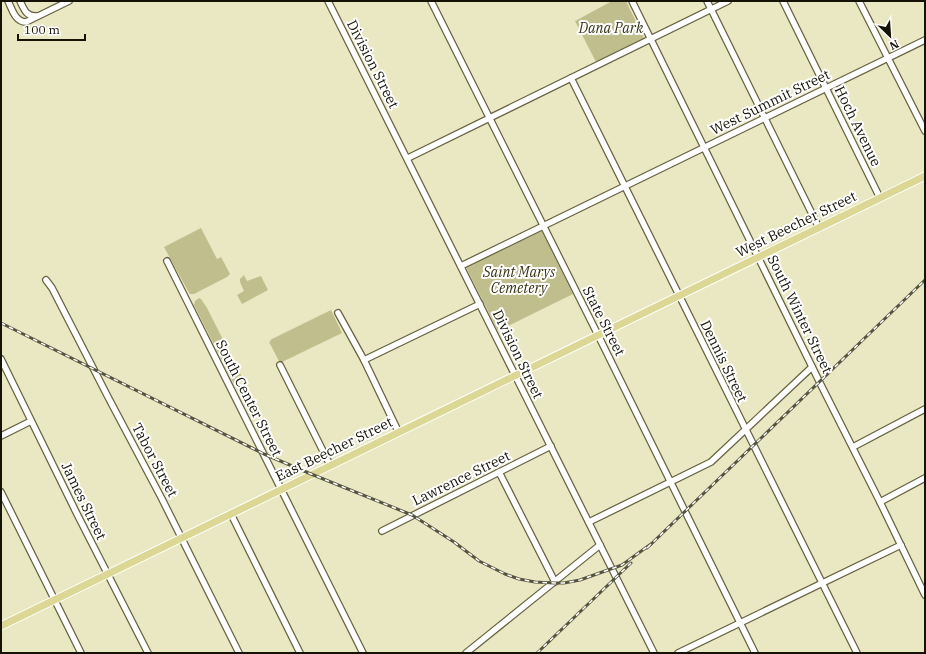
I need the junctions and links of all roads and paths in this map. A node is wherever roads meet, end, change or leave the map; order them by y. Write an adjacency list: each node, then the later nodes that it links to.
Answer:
1 (8, 1): 12 (street)
2 (20, 1): 12 (street)
3 (69, 1): 12 (street)
4 (328, 1): 22 (street, Division Street)
5 (431, 1): 18 (street, State Street)
6 (632, 1): 13 (street, South Winter Street)
7 (707, 1): 11 (street)
8 (728, 1): 11 (street)
9 (783, 1): 17 (street, Hoch Avenue)
10 (859, 1): 15 (street)
11 (711, 9): 13 (street); 19 (street)
12 (39, 16)
13 (651, 39): 16 (street); 21 (street, South Winter Street)
14 (925, 40): 15 (street, West Summit Street)
15 (887, 58): 17 (street, West Summit Street); 20 (street)
16 (571, 78): 18 (street); 24 (street, Dennis Street)
17 (826, 88): 19 (street, West Summit Street); 25 (street, Hoch Avenue)
18 (490, 118): 22 (street); 26 (street, State Street)
19 (765, 118): 21 (street, West Summit Street); 27 (street)
20 (925, 131)
21 (704, 147): 24 (street, West Summit Street); 28 (street, South Winter Street)
22 (408, 158): 30 (street, Division Street)
23 (925, 176): 25 (main road, West Beecher Street)
24 (625, 185): 26 (street, West Summit Street); 32 (street, Dennis Street)
25 (880, 198): 27 (main road, West Beecher Street)
26 (543, 225): 30 (street, West Summit Street); 35 (street, State Street)
27 (819, 228): 28 (main road, West Beecher Street)
28 (758, 257): 32 (main road, West Beecher Street); 39 (street, South Winter Street)
29 (167, 261): 52 (street, South Center Street)
30 (461, 266): 33 (street, Division Street)
31 (46, 280): 58 (street, Tabor Street)
32 (678, 296): 35 (main road, East Beecher Street); 43 (street, Dennis Street)
33 (480, 304): 37 (street); 40 (street, Division Street)
34 (338, 313): 37 (street)
35 (598, 335): 40 (main road, East Beecher Street); 51 (street, State Street)
36 (1, 359): 42 (street, James Street)
37 (364, 360): 44 (street)
38 (280, 366): 48 (street)
39 (812, 367): 43 (street); 47 (street, South Winter Street)
40 (515, 375): 44 (main road, East Beecher Street); 46 (street, Division Street)
41 (925, 409): 47 (street)
42 (31, 421): 45 (street); 61 (street, James Street)
43 (745, 430): 51 (street); 63 (street, Dennis Street)
44 (398, 431): 48 (main road, East Beecher Street)
45 (1, 436)
46 (551, 446): 49 (street, Lawrence Street); 56 (street, Division Street)
47 (852, 446): 54 (street, South Winter Street)
48 (330, 465): 52 (main road, East Beecher Street)
49 (499, 472): 57 (street, Lawrence Street); 62 (street)
50 (925, 478): 54 (street)
51 (671, 482): 56 (street); 66 (street, State Street)
52 (281, 489): 55 (main road, East Beecher Street); 72 (street, South Center Street)
53 (1, 492): 65 (street)
54 (880, 502): 60 (street, South Winter Street)
55 (230, 514): 58 (main road, East Beecher Street); 71 (street)
56 (589, 522): 59 (street, Division Street)
57 (382, 531)
58 (181, 538): 61 (main road, East Beecher Street); 70 (street, Tabor Street)
59 (600, 545): 62 (street); 74 (street, Division Street)
60 (901, 545): 63 (street); 64 (street, South Winter Street)
61 (107, 574): 65 (main road, East Beecher Street); 69 (street, James Street)
62 (555, 582): 73 (street)
63 (822, 583): 66 (street); 77 (street, Dennis Street)
64 (925, 595)
65 (54, 600): 67 (main road, East Beecher Street); 68 (street)
66 (740, 623): 75 (street); 76 (street, State Street)
67 (1, 626)
68 (80, 653)
69 (148, 653)
70 (239, 653)
71 (300, 653)
72 (363, 653)
73 (466, 653)
74 (654, 653)
75 (678, 653)
76 (755, 653)
77 (857, 653)

